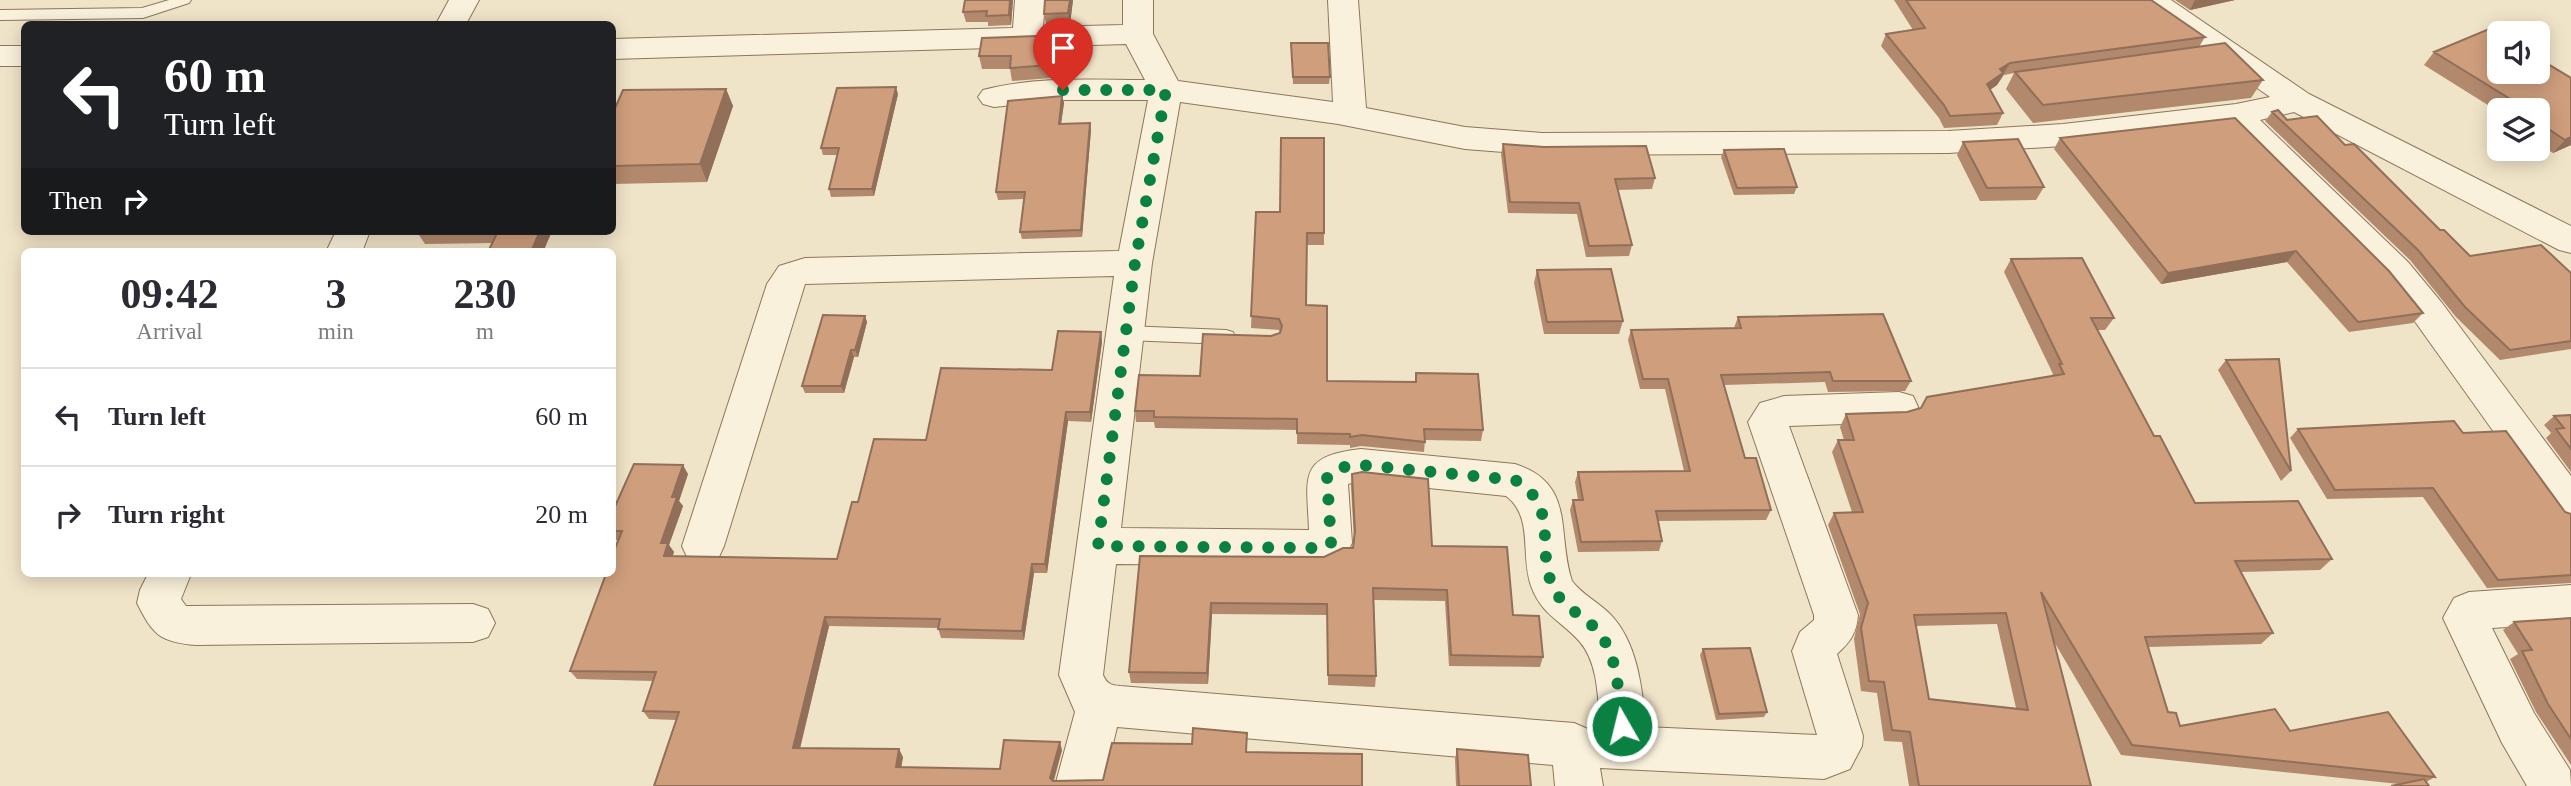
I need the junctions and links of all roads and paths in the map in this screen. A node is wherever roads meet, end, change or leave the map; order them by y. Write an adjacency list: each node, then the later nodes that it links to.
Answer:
1 (184, 0): 7 (lane)
2 (464, 0): 8 (street)
3 (1030, 0): 10 (street)
4 (1138, 0): 9 (street)
5 (1343, 0): 17 (street)
6 (2151, 0): 16 (street)
7 (0, 15)
8 (453, 21)
9 (1138, 34): 10 (street); 14 (street)
10 (1027, 37): 11 (street)
11 (616, 50)
12 (0, 56): 13 (street)
13 (21, 56)
14 (1166, 90): 15 (street); 17 (street); 20 (street)
15 (994, 97)
16 (2298, 101): 18 (street); 19 (street)
17 (1350, 115): 18 (street)
18 (2236, 115): 24 (street)
19 (2571, 242)
20 (1135, 263): 21 (street); 25 (street)
21 (1126, 333): 22 (lane); 26 (street)
22 (1244, 337)
23 (1899, 407): 31 (street)
24 (2571, 507)
25 (703, 546)
26 (1098, 546): 30 (street); 31 (street)
27 (169, 577): 29 (street)
28 (2571, 604): 34 (street)
29 (473, 623)
30 (1100, 704): 32 (street); 33 (street)
31 (1625, 747): 32 (street)
32 (1577, 765)
33 (1079, 786)
34 (2553, 786)

